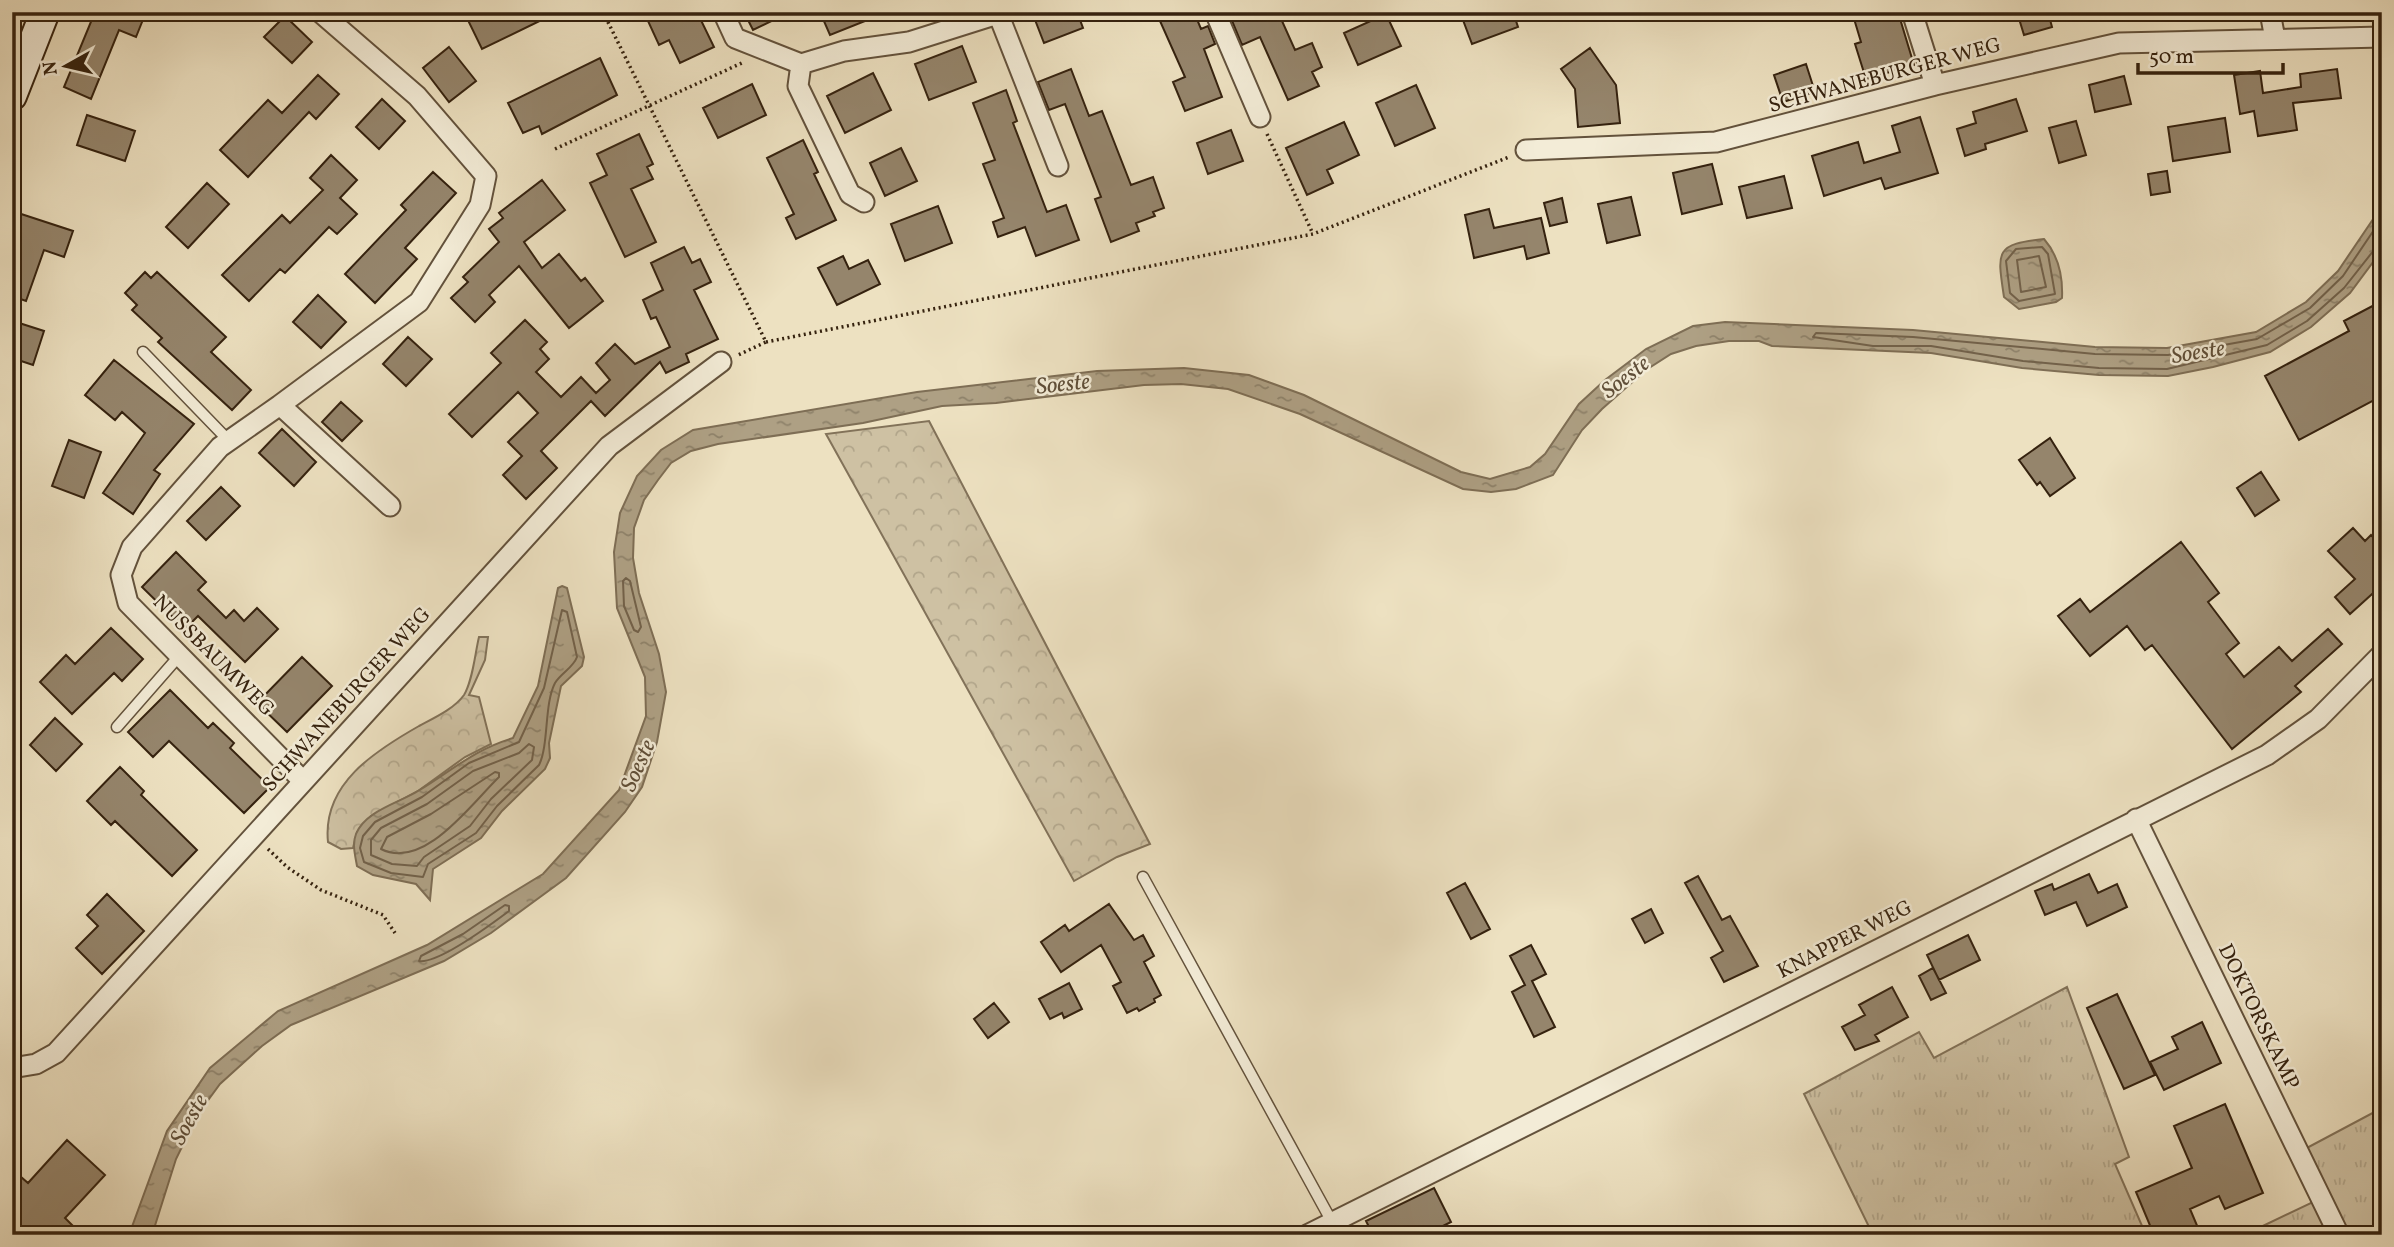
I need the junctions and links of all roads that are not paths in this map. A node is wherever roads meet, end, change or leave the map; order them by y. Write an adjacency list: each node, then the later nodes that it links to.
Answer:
1 (45, 12): 12 (street)
2 (320, 12): 19 (street, NUSSBAUMWEG)
3 (723, 12): 10 (street)
4 (1215, 12): 13 (street)
5 (1912, 12): 11 (street)
6 (2270, 12): 9 (street)
7 (1002, 14): 10 (street); 15 (street)
8 (2382, 37): 9 (street, SCHWANEBURGER WEG)
9 (2276, 39): 11 (street, SCHWANEBURGER WEG)
10 (801, 64): 16 (street)
11 (1936, 85): 14 (street, SCHWANEBURGER WEG)
12 (12, 96)
13 (1259, 117)
14 (1526, 150)
15 (1058, 166)
16 (864, 202)
17 (143, 352): 20 (lane)
18 (721, 362): 25 (street, SCHWANEBURGER WEG)
19 (280, 405): 20 (street, NUSSBAUMWEG); 21 (street)
20 (229, 441): 23 (street, NUSSBAUMWEG)
21 (390, 506)
22 (2382, 654): 26 (street, KNAPPER WEG)
23 (180, 655): 24 (lane); 25 (street, NUSSBAUMWEG)
24 (117, 727)
25 (303, 781): 28 (street, SCHWANEBURGER WEG)
26 (2136, 819): 29 (street, KNAPPER WEG); 31 (street, DOKTORSKAMP)
27 (1143, 877): 29 (lane)
28 (12, 1068)
29 (1332, 1222): 30 (street, KNAPPER WEG)
30 (1307, 1235)
31 (2339, 1235)

